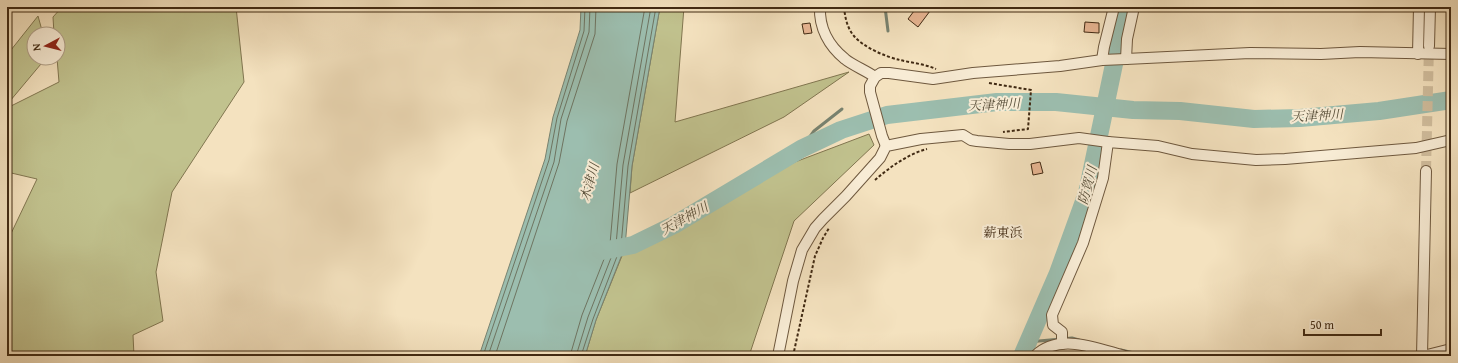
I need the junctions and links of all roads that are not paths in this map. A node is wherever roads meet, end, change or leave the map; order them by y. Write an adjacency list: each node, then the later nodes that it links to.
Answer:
1 (820, 7): 11 (street)
2 (1114, 7): 10 (street)
3 (1134, 7): 9 (street)
4 (1419, 7): 7 (street)
5 (1430, 7): 6 (street)
6 (1429, 46)
7 (1418, 54): 8 (street); 9 (street)
8 (1451, 54)
9 (1126, 59): 10 (street)
10 (1102, 60): 11 (street)
11 (875, 76): 14 (street)
12 (1451, 140): 13 (street)
13 (1108, 142): 14 (street); 16 (street)
14 (886, 146): 18 (street)
15 (1426, 171): 21 (street)
16 (1062, 344): 19 (street); 20 (street)
17 (1451, 349): 21 (street)
18 (778, 356)
19 (1035, 356)
20 (1125, 356)
21 (1422, 356)

